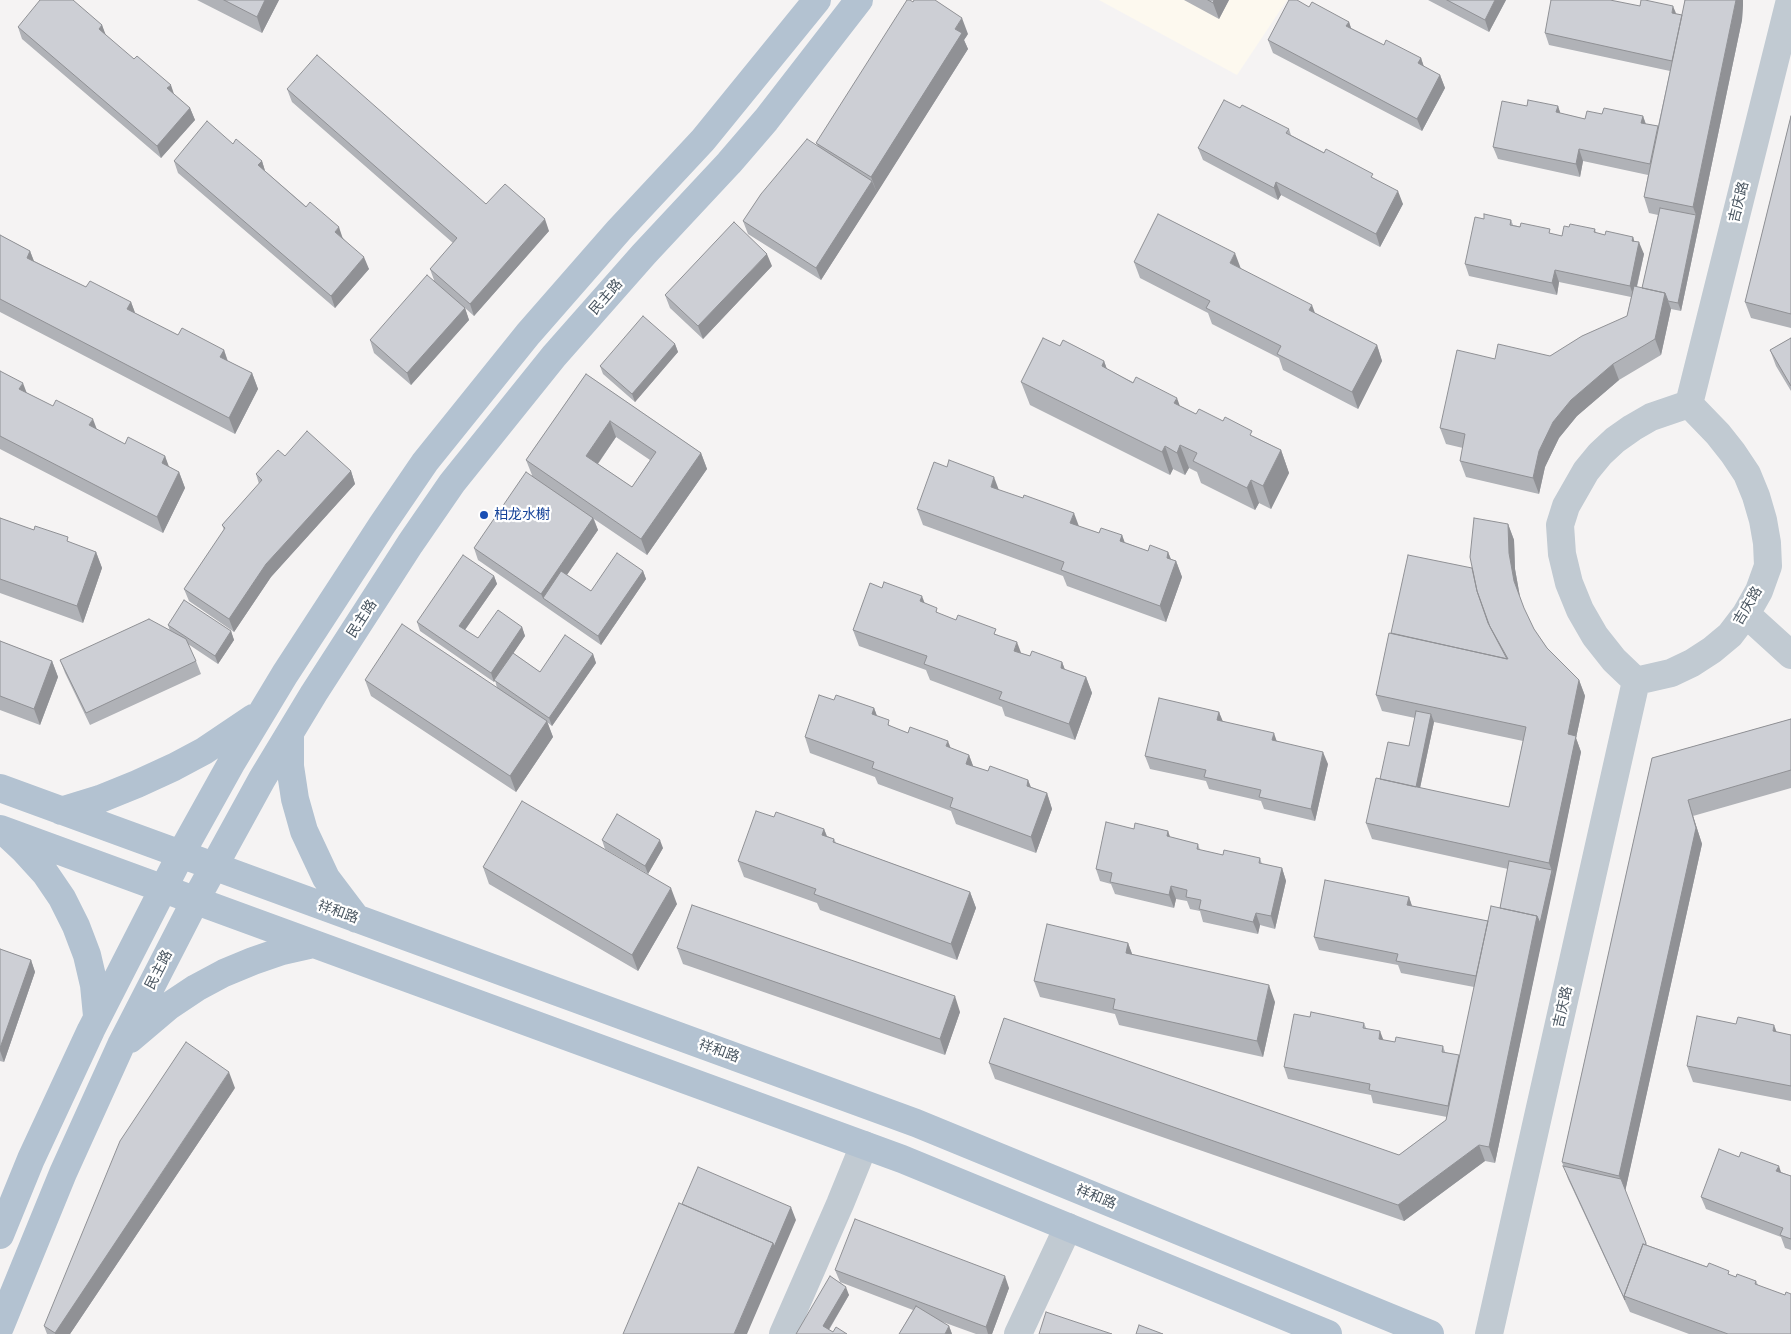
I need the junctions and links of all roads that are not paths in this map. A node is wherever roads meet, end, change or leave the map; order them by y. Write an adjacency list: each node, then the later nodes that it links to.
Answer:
1 (817, 0): 8 (main road)
2 (859, 0): 9 (main road, 民主路)
3 (1790, 0): 4 (street, 吉庆路)
4 (1689, 404): 5 (street, 吉庆路); 7 (street)
5 (1746, 614): 6 (street); 7 (street, 吉庆路)
6 (1791, 655)
7 (1636, 681): 29 (street, 吉庆路)
8 (262, 711): 11 (main road); 13 (main road)
9 (290, 733): 14 (main road, 民主路); 17 (main road)
10 (0, 788): 11 (main road, 祥和路)
11 (61, 811): 13 (main road, 祥和路)
12 (1, 830): 15 (main road); 19 (main road)
13 (181, 854): 14 (main road, 祥和路); 15 (main road)
14 (213, 866): 16 (main road, 民主路); 17 (main road, 祥和路)
15 (162, 889): 16 (main road); 19 (main road)
16 (195, 900): 18 (main road); 20 (main road, 民主路)
17 (357, 919): 28 (main road, 祥和路)
18 (313, 944): 20 (main road); 21 (main road)
19 (97, 1016): 23 (main road)
20 (120, 1048): 24 (main road, 民主路)
21 (864, 1146): 22 (main road); 25 (street)
22 (1068, 1227): 26 (street); 27 (main road)
23 (0, 1235)
24 (0, 1326)
25 (783, 1334)
26 (1018, 1334)
27 (1328, 1334)
28 (1430, 1334)
29 (1489, 1334)

